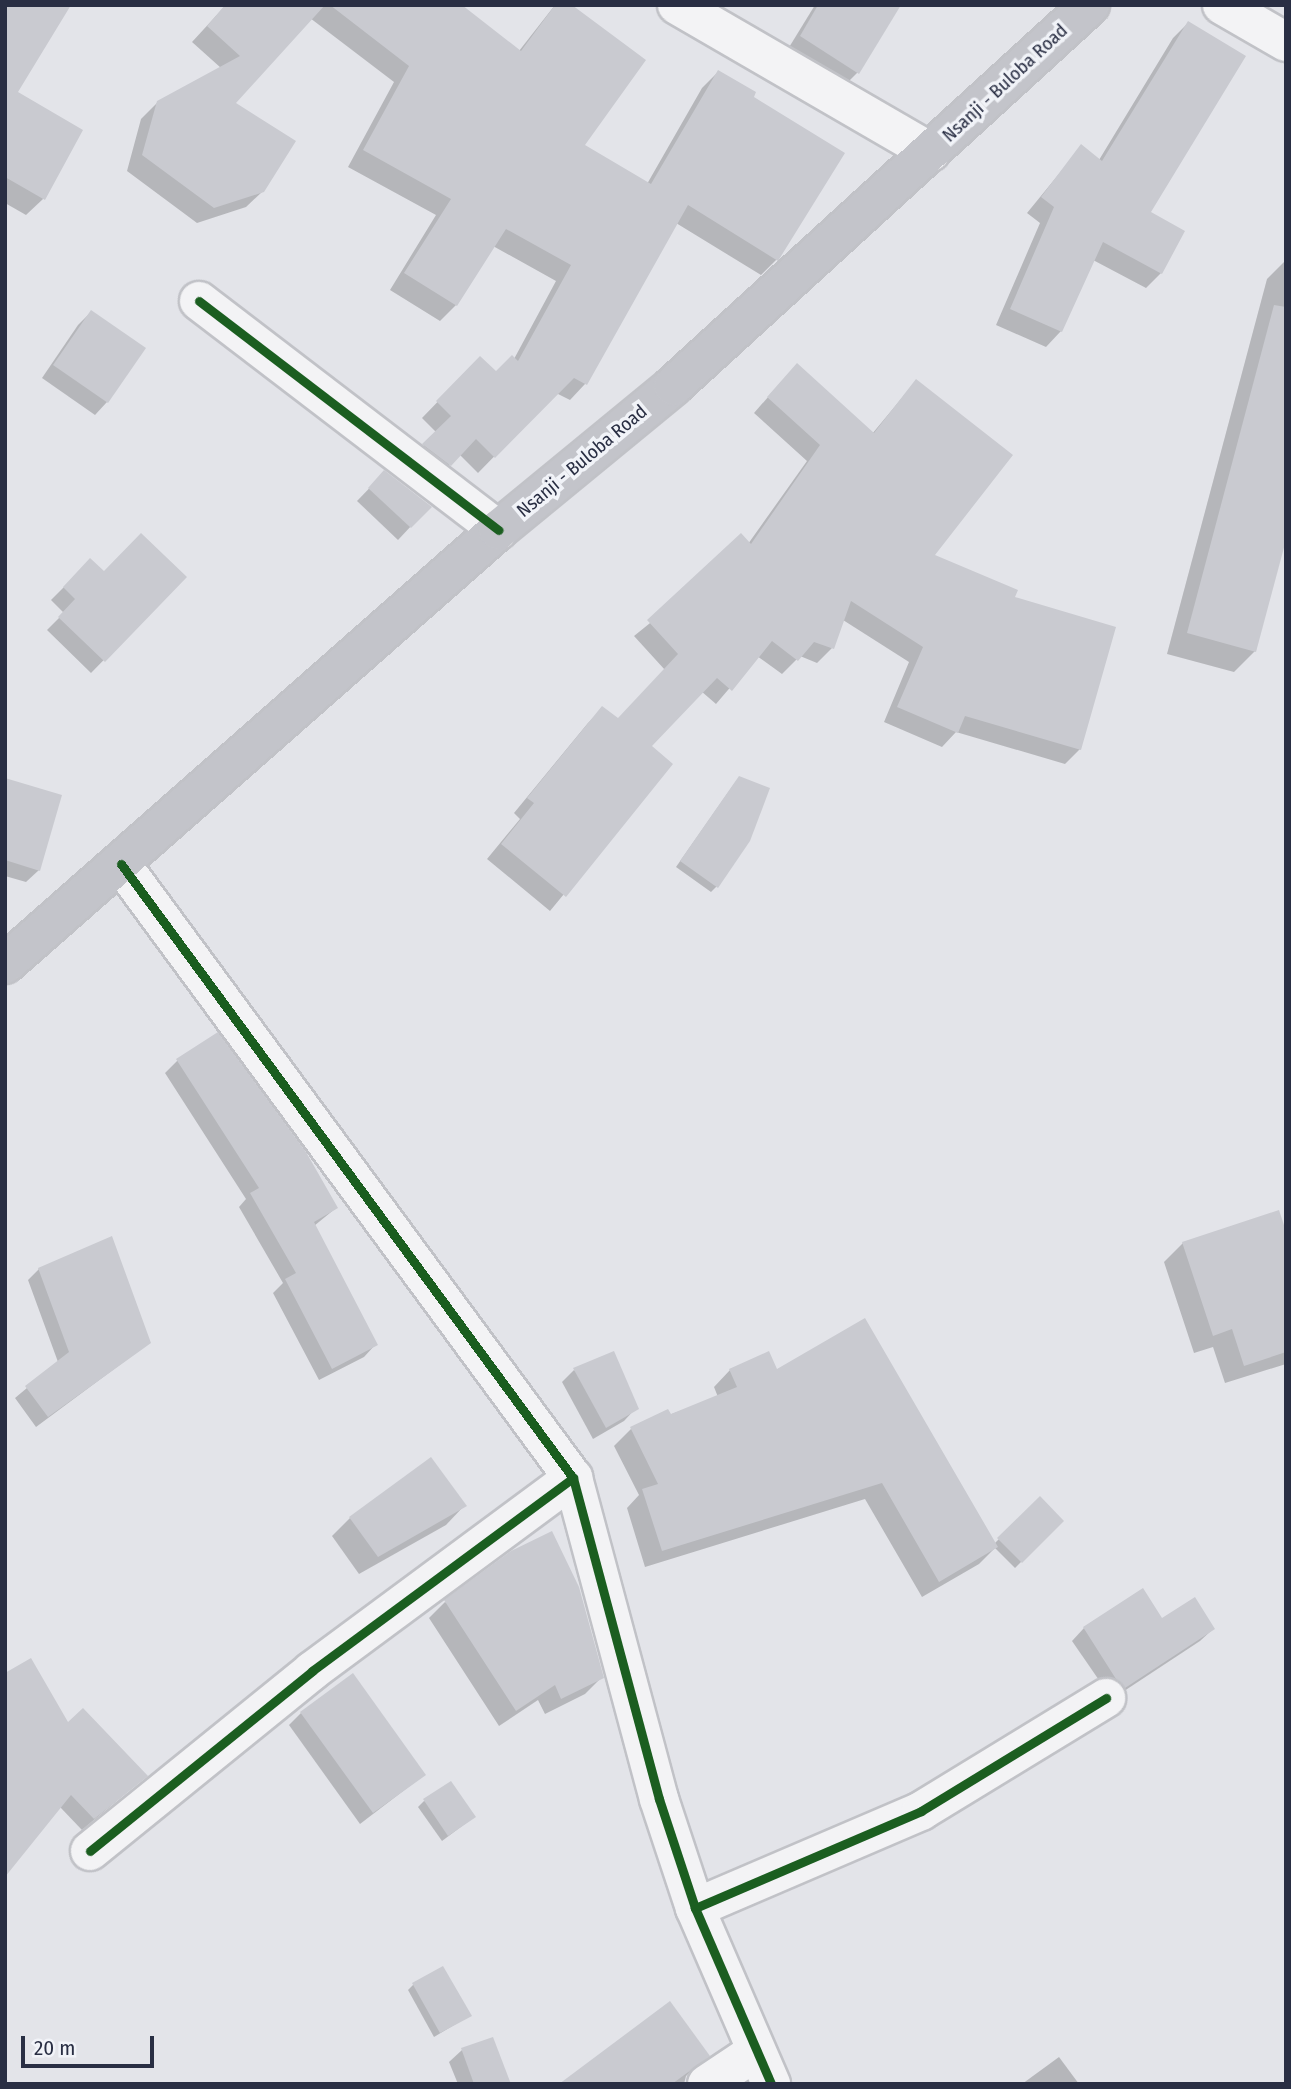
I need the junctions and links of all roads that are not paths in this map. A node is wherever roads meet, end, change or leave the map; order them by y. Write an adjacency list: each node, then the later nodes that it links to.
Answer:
1 (677, 5): 5 (street)
2 (1090, 5): 5 (main road, Nsanji - Buloba Road)
3 (1222, 5): 4 (street)
4 (1286, 42)
5 (930, 152): 7 (main road, Nsanji - Buloba Road)
6 (199, 300): 7 (street)
7 (498, 530): 8 (main road, Nsanji - Buloba Road)
8 (121, 864): 9 (main road, Nsanji - Buloba Road); 10 (street)
9 (5, 964)
10 (573, 1478): 12 (street); 13 (street)
11 (1106, 1698): 13 (street)
12 (90, 1851)
13 (695, 1908): 14 (street)
14 (763, 2068): 15 (street)
15 (707, 2084)

